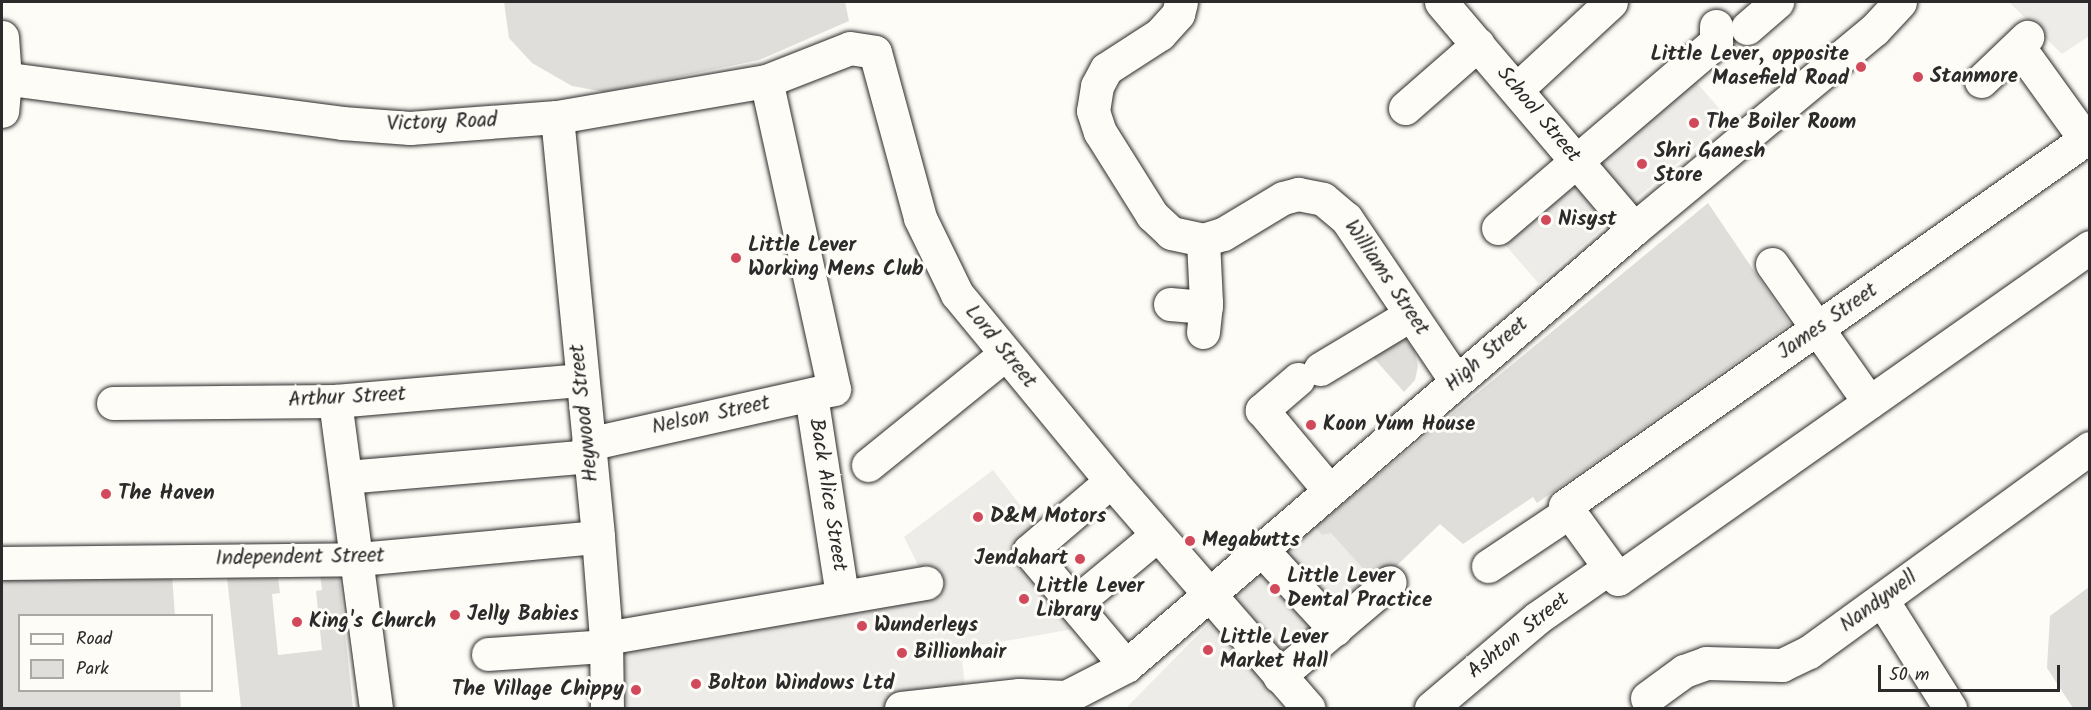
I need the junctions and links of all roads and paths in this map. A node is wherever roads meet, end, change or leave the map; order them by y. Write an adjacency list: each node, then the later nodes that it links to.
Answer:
1 (1180, 2): 20 (street)
2 (1441, 2): 7 (street, School Street)
3 (1611, 2): 12 (street)
4 (1777, 2): 17 (street)
5 (1900, 2): 19 (street, High Street)
6 (2, 37): 9 (street)
7 (1478, 44): 12 (street, School Street); 13 (street)
8 (875, 51): 10 (street, Victory Road); 26 (street, Lord Street)
9 (3, 79): 14 (street); 15 (street, Victory Road)
10 (766, 81): 15 (street, Victory Road); 29 (street, Back Alice Street)
11 (1981, 81): 16 (street)
12 (1517, 89): 17 (street, School Street)
13 (1405, 108)
14 (2, 111)
15 (557, 117): 27 (street, Heywood Street)
16 (2087, 137): 25 (street, James Street)
17 (1576, 160): 18 (street); 19 (street, School Street)
18 (1498, 228)
19 (1634, 229): 28 (street, High Street)
20 (1203, 240): 23 (street); 24 (street, Williams Street)
21 (2090, 247): 31 (street)
22 (1772, 264): 25 (street)
23 (1170, 304)
24 (1410, 315): 28 (street, Williams Street); 38 (street)
25 (1818, 330): 31 (street); 39 (street, James Street)
26 (1005, 354): 33 (street); 37 (street, Lord Street)
27 (582, 380): 30 (street, Arthur Street); 35 (street, Heywood Street)
28 (1456, 381): 38 (street, High Street)
29 (823, 392): 35 (street, Nelson Street); 49 (street, Back Alice Street)
30 (336, 401): 32 (street, Arthur Street); 36 (street)
31 (1869, 402): 46 (street)
32 (113, 403)
33 (879, 447)
34 (2090, 448): 51 (street, Nandywell)
35 (589, 450): 36 (street, Nelson Street); 41 (street, Heywood Street)
36 (346, 477): 43 (street)
37 (1111, 482): 40 (street, Lord Street); 52 (street)
38 (1329, 490): 42 (street, High Street)
39 (1567, 509): 45 (street, James Street); 46 (street)
40 (1157, 535): 50 (street, Lord Street); 52 (street)
41 (598, 537): 43 (street, Independent Street); 54 (street, Heywood Street)
42 (1262, 550): 50 (street, High Street); 53 (street)
43 (359, 560): 44 (street, Independent Street); 60 (street)
44 (2, 563)
45 (1488, 566)
46 (1609, 568): 64 (street, Ashton Street)
47 (1390, 582): 53 (street)
48 (926, 583): 49 (street)
49 (842, 596): 54 (street)
50 (1209, 597): 56 (street, High Street); 57 (street, Lord Street)
51 (1882, 600): 58 (street, Nandywell); 65 (street)
52 (1074, 604): 56 (street)
53 (1335, 629): 57 (street)
54 (606, 642): 55 (street); 61 (street, Heywood Street)
55 (488, 654)
56 (1126, 666): 59 (street, High Street)
57 (1279, 676): 63 (street, Lord Street)
58 (1640, 697)
59 (1068, 703): 62 (street)
60 (376, 708)
61 (607, 708)
62 (901, 708)
63 (1308, 708)
64 (1431, 708)
65 (1950, 708)

